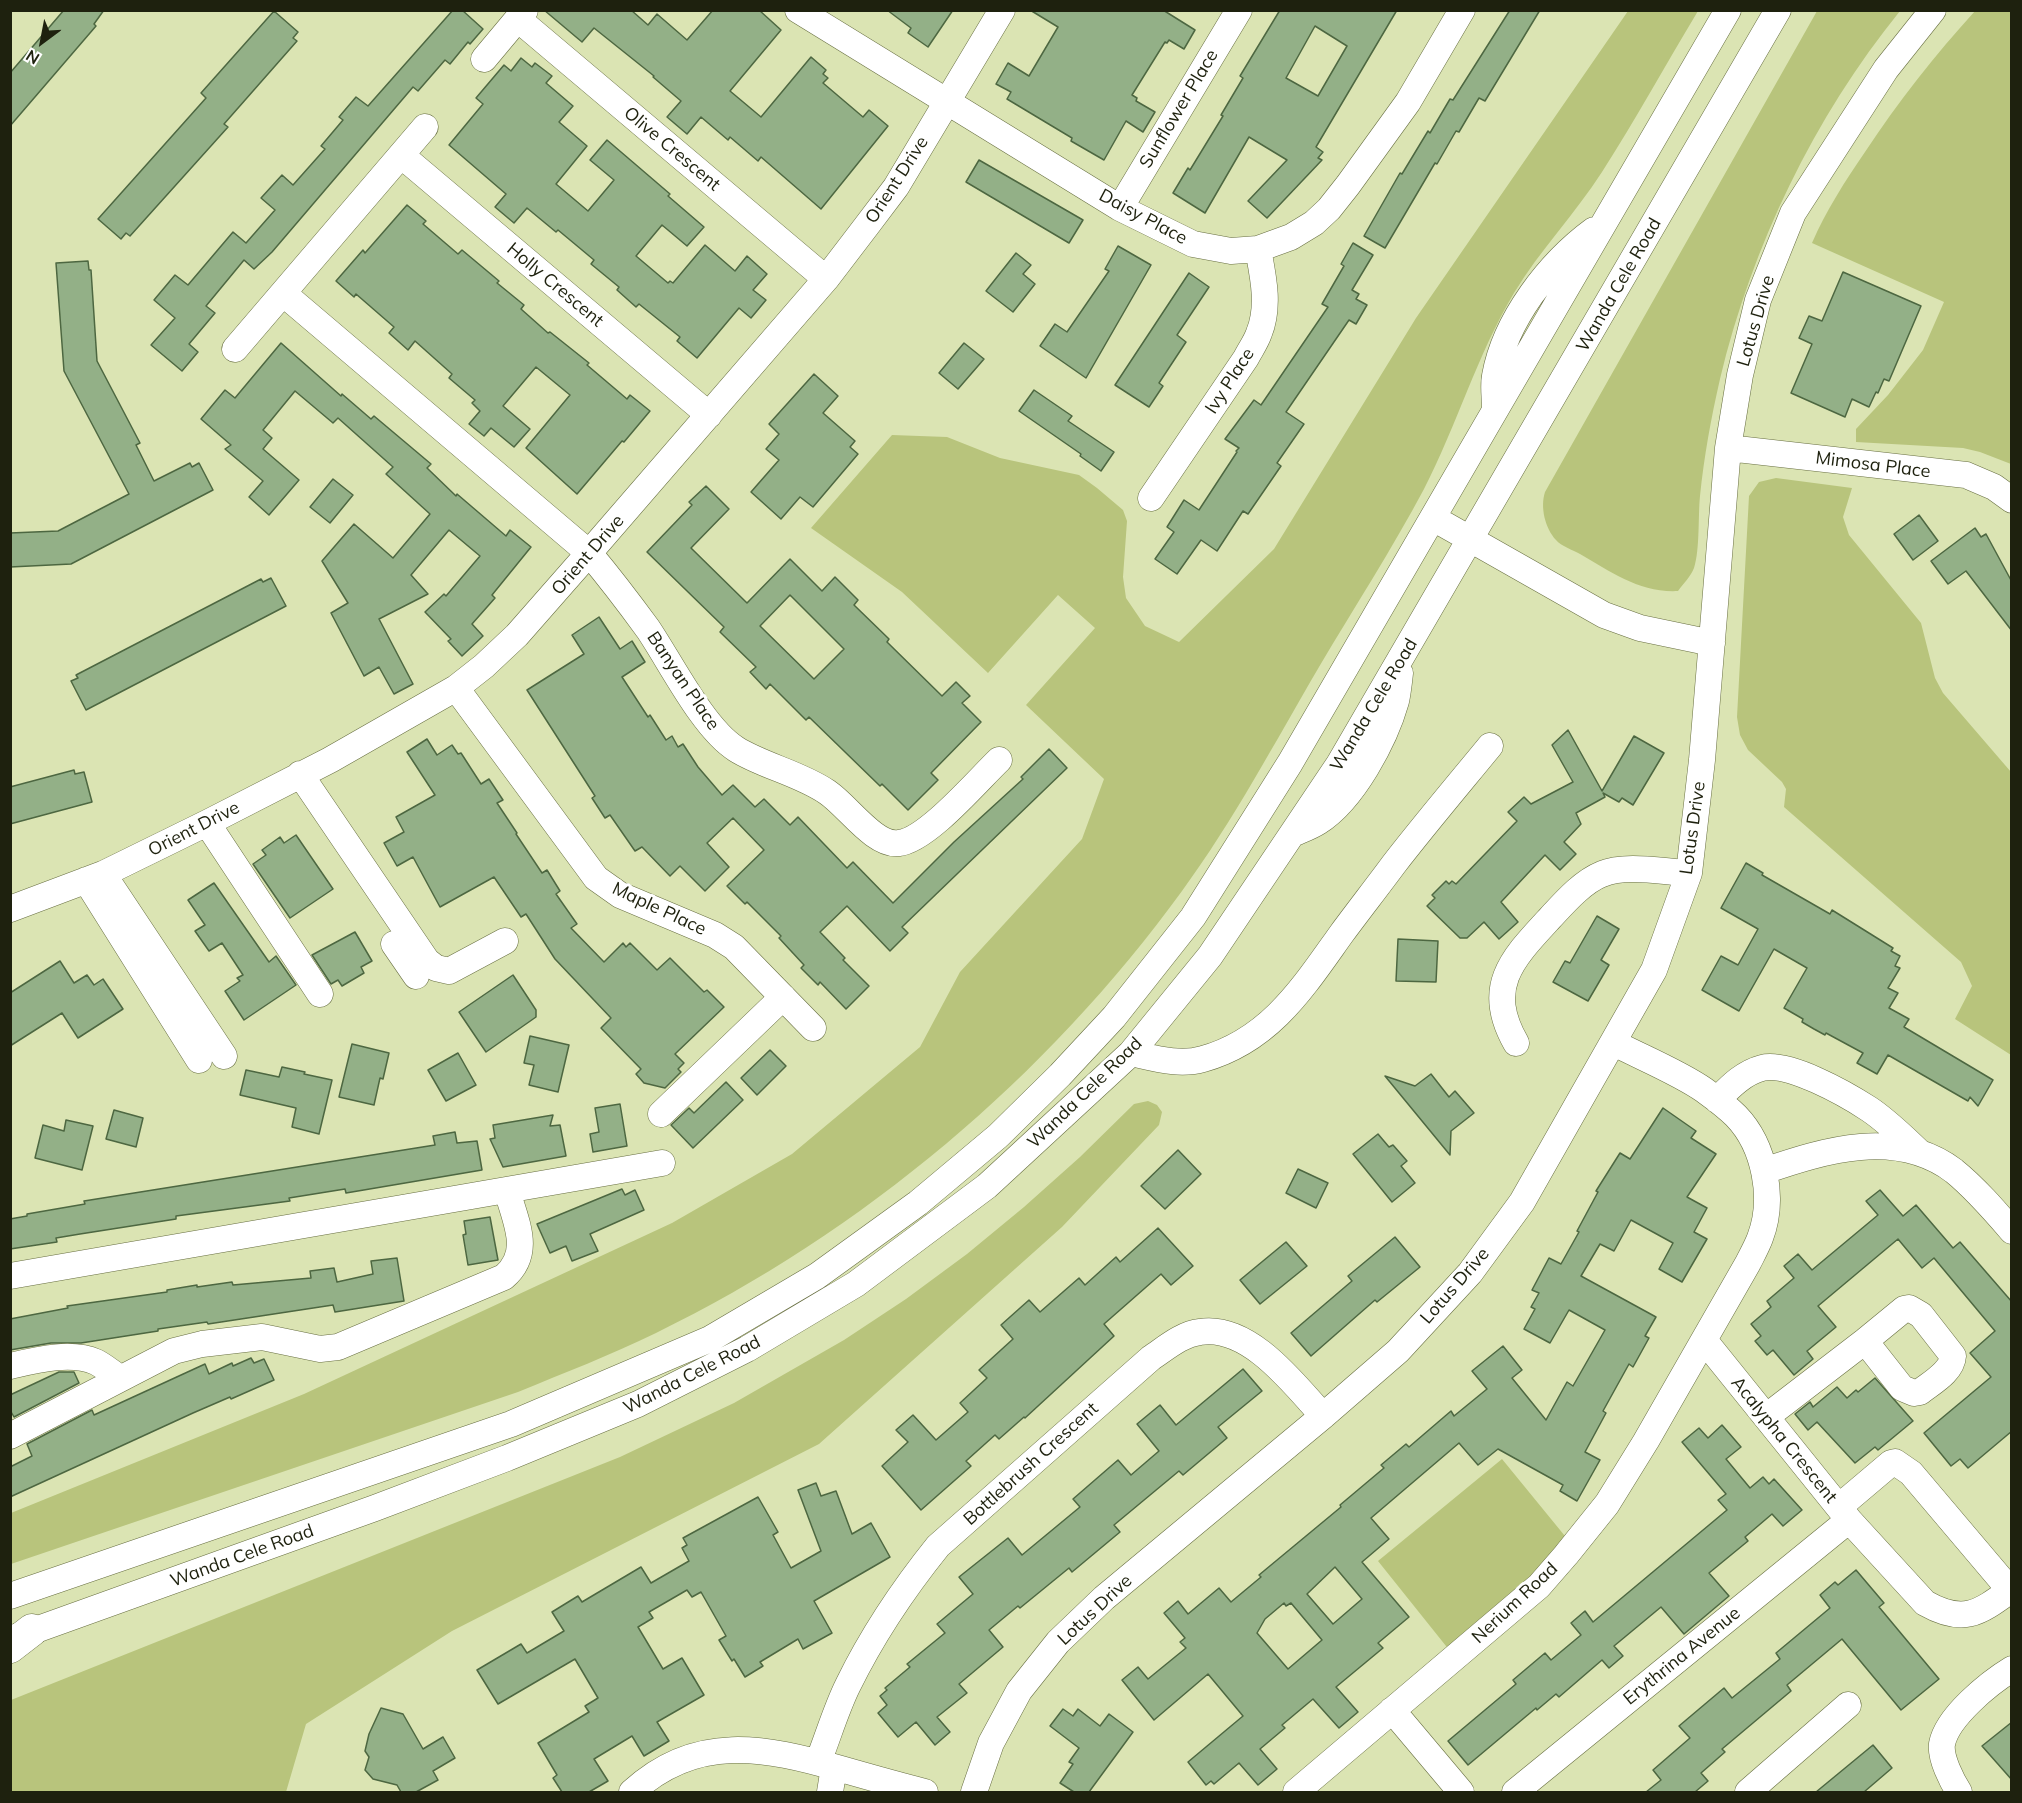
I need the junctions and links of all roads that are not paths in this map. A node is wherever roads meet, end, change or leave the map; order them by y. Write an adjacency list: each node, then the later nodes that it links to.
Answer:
1 (798, 10): 10 (street)
2 (1002, 10): 10 (street, Orient Drive)
3 (1239, 10): 13 (street, Sunflower Place)
4 (1462, 10): 14 (street, Daisy Place)
5 (1728, 10): 22 (street, Wanda Cele Road)
6 (1778, 10): 23 (street, Wanda Cele Road)
7 (1933, 10): 19 (street, Lotus Drive)
8 (521, 15): 9 (street, Olive Crescent); 15 (street, Olive Crescent)
9 (484, 59)
10 (946, 101): 13 (street, Daisy Place); 15 (street, Orient Drive)
11 (425, 127): 12 (street)
12 (401, 155): 16 (street); 18 (street, Holly Crescent)
13 (1120, 208): 14 (street, Daisy Place)
14 (1258, 249): 20 (street, Ivy Place)
15 (826, 279): 18 (street, Orient Drive)
16 (284, 294): 17 (street); 24 (street)
17 (235, 350)
18 (709, 416): 24 (street, Orient Drive)
19 (1728, 448): 21 (street, Mimosa Place); 25 (street, Lotus Drive)
20 (1151, 498)
21 (2012, 500)
22 (1433, 518): 23 (street); 60 (street, Wanda Cele Road)
23 (1470, 540): 25 (street); 41 (street, Wanda Cele Road)
24 (589, 553): 26 (street, Orient Drive); 28 (street, Banyan Place)
25 (1712, 643): 31 (street, Lotus Drive)
26 (456, 688): 29 (street, Orient Drive); 37 (street, Maple Place)
27 (1490, 746): 41 (street)
28 (999, 760)
29 (292, 778): 30 (street, Orient Drive); 34 (street); 35 (street)
30 (207, 823): 32 (street, Orient Drive); 36 (street)
31 (1689, 873): 39 (street); 40 (street, Lotus Drive)
32 (94, 877): 33 (street, Orient Drive); 42 (street)
33 (10, 909)
34 (505, 941)
35 (416, 976)
36 (320, 994)
37 (783, 997): 38 (street, Maple Place); 44 (street)
38 (813, 1028)
39 (1516, 1043)
40 (1614, 1043): 43 (street); 55 (street, Lotus Drive)
41 (1131, 1053): 61 (street, Wanda Cele Road)
42 (211, 1058)
43 (1717, 1100): 45 (street); 47 (street)
44 (661, 1114)
45 (1918, 1151): 47 (street); 49 (street)
46 (662, 1162): 48 (street)
47 (1764, 1170): 51 (street)
48 (507, 1190): 50 (street); 54 (street)
49 (2012, 1231)
50 (10, 1276)
51 (1704, 1340): 56 (street, Acalypha Crescent); 64 (street, Nerium Road)
52 (1865, 1341): 56 (street)
53 (10, 1366): 54 (street)
54 (120, 1378): 57 (street)
55 (1323, 1416): 65 (street, Bottlebrush Crescent); 69 (street, Lotus Drive)
56 (1766, 1417): 58 (street, Acalypha Crescent)
57 (10, 1436)
58 (1844, 1514): 59 (street, Acalypha Crescent); 59 (street, Erythrina Avenue); 72 (street, Erythrina Avenue)
59 (2011, 1589)
60 (10, 1596)
61 (18, 1639)
62 (2012, 1669): 74 (street)
63 (1848, 1705): 73 (street)
64 (1392, 1710): 70 (street, Nerium Road); 71 (street)
65 (826, 1764): 66 (street); 67 (street, Bottlebrush Crescent); 68 (street)
66 (632, 1792)
67 (830, 1792)
68 (925, 1792)
69 (974, 1792)
70 (1296, 1792)
71 (1461, 1792)
72 (1515, 1792)
73 (1748, 1792)
74 (1957, 1792)

